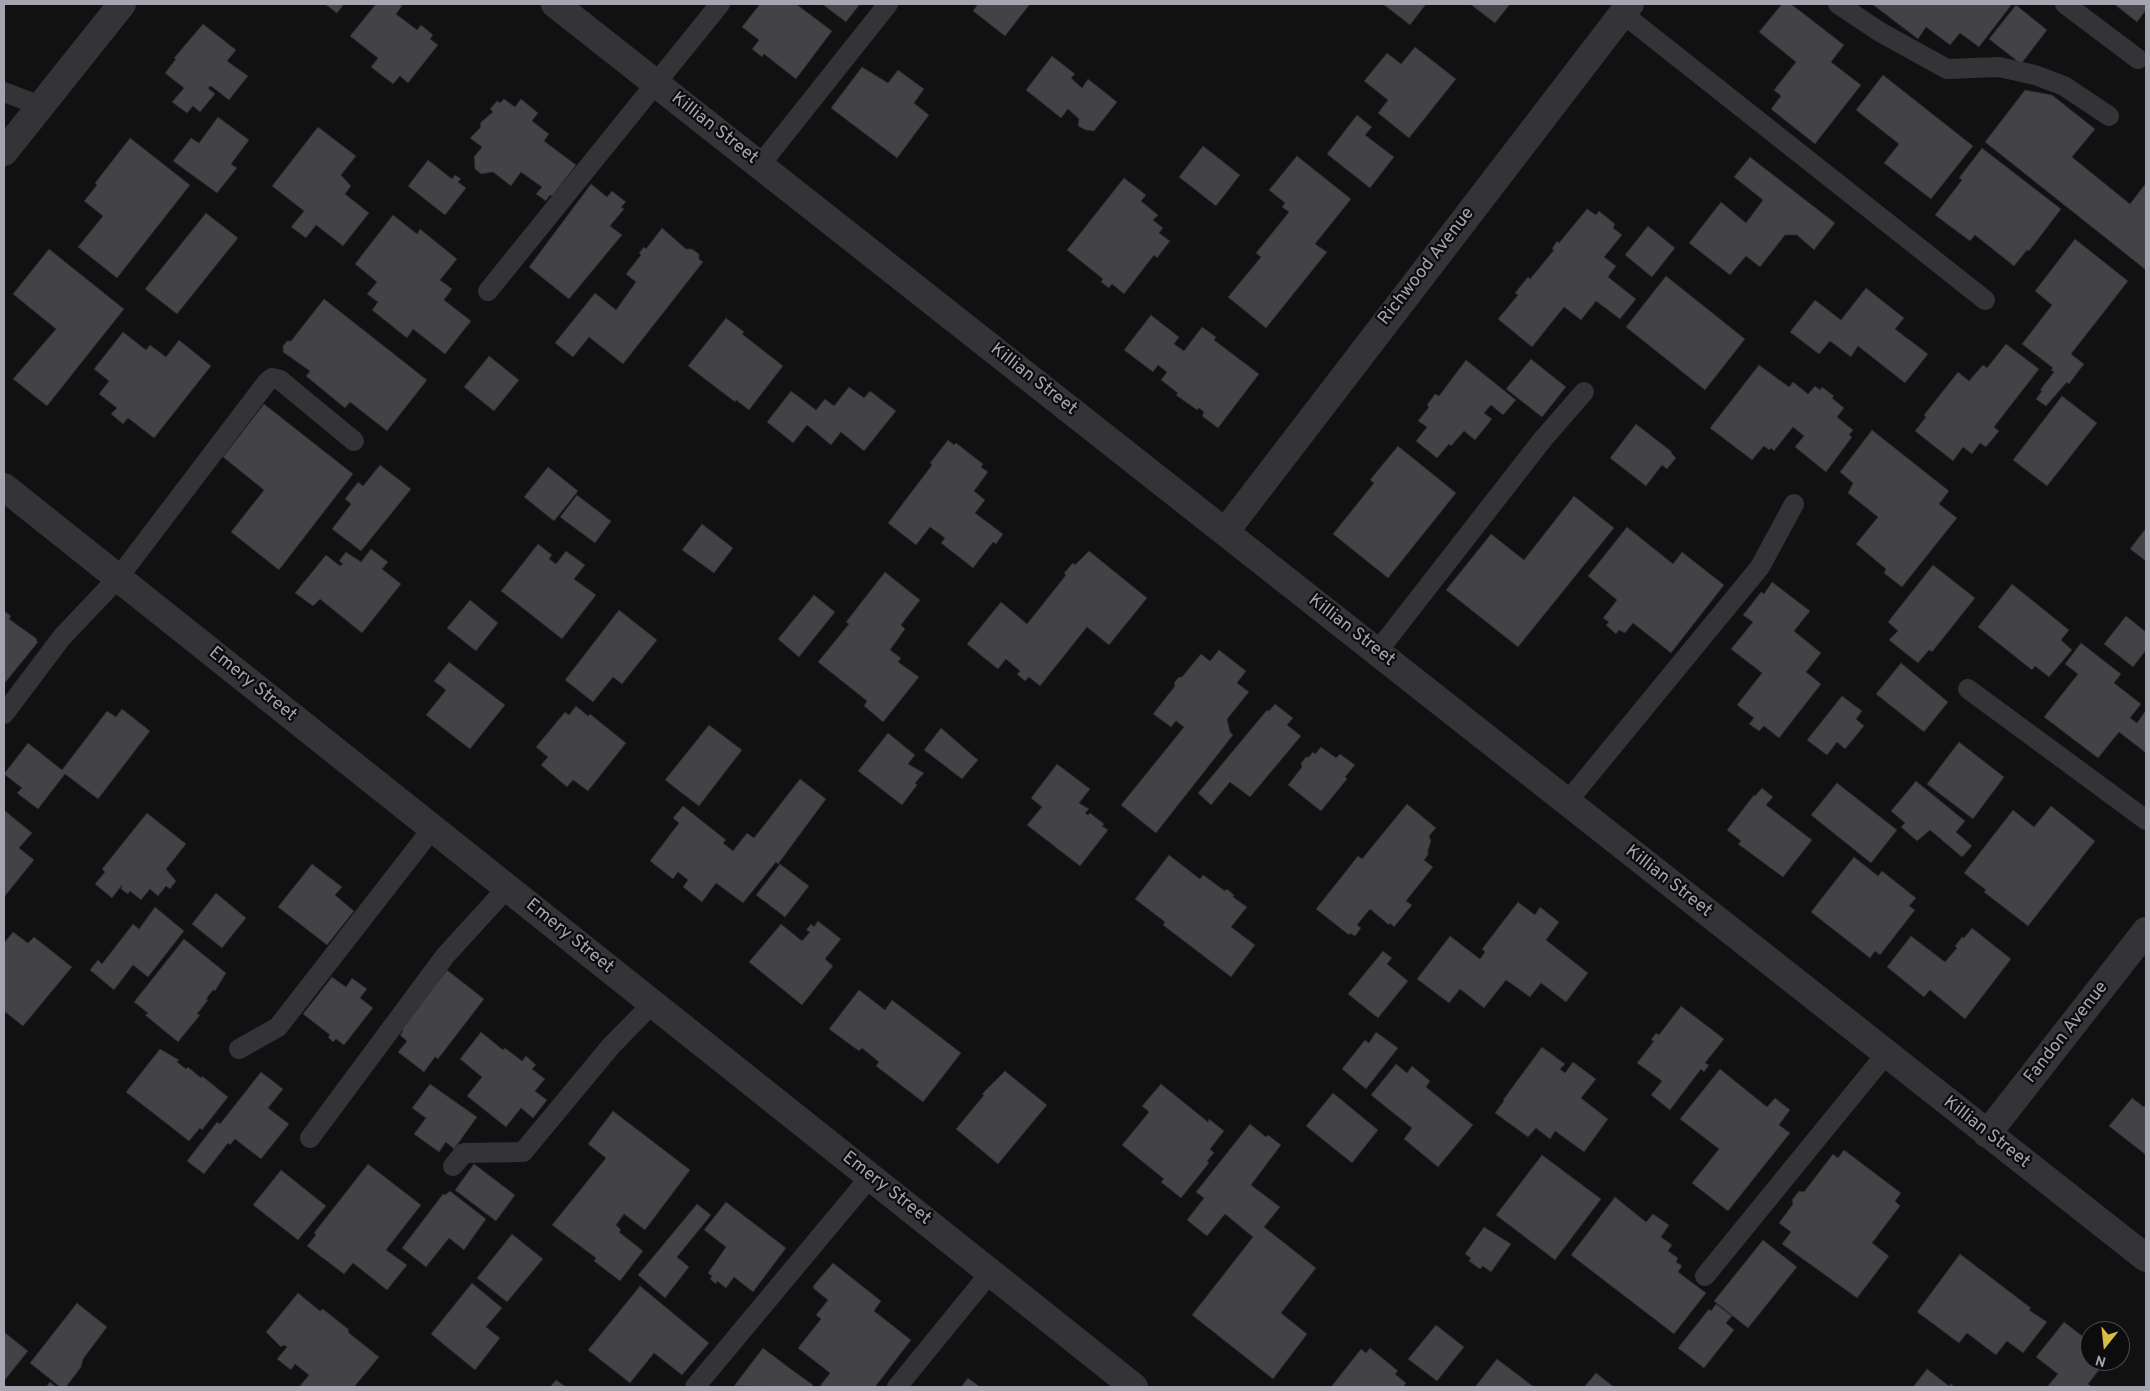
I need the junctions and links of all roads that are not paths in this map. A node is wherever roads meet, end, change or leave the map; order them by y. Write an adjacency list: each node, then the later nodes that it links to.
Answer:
1 (122, 4): 11 (street)
2 (555, 4): 9 (street, Killian Street)
3 (720, 4): 9 (lane)
4 (888, 4): 14 (lane)
5 (1838, 4): 12 (lane)
6 (2065, 4): 8 (lane)
7 (1626, 9): 16 (lane); 21 (street, Richwood Avenue)
8 (2138, 59)
9 (656, 84): 14 (street, Killian Street); 15 (lane)
10 (4, 92): 11 (lane)
11 (41, 106): 13 (street)
12 (2110, 116)
13 (4, 152)
14 (760, 166): 21 (street, Killian Street)
15 (488, 291)
16 (1985, 300)
17 (1584, 392): 23 (lane)
18 (354, 440): 22 (lane)
19 (4, 487): 22 (street, Emery Street)
20 (1794, 504): 26 (lane)
21 (1224, 532): 23 (street, Killian Street)
22 (118, 578): 25 (lane); 28 (street, Emery Street)
23 (1377, 652): 26 (street, Killian Street)
24 (1968, 689): 27 (lane)
25 (4, 714)
26 (1567, 802): 33 (street, Killian Street)
27 (2146, 820)
28 (432, 829): 29 (street, Emery Street); 32 (lane)
29 (507, 888): 31 (street, Emery Street); 35 (lane)
30 (2146, 931): 34 (street, Fandon Avenue)
31 (652, 1004): 36 (lane); 37 (street, Emery Street)
32 (239, 1049)
33 (1886, 1054): 34 (street, Killian Street); 40 (lane)
34 (1987, 1134): 38 (street, Killian Street)
35 (310, 1138)
36 (453, 1166)
37 (870, 1177): 39 (street, Emery Street); 41 (lane)
38 (2146, 1258)
39 (990, 1273): 42 (lane); 43 (street, Emery Street)
40 (1705, 1276)
41 (695, 1387)
42 (897, 1387)
43 (1134, 1387)

